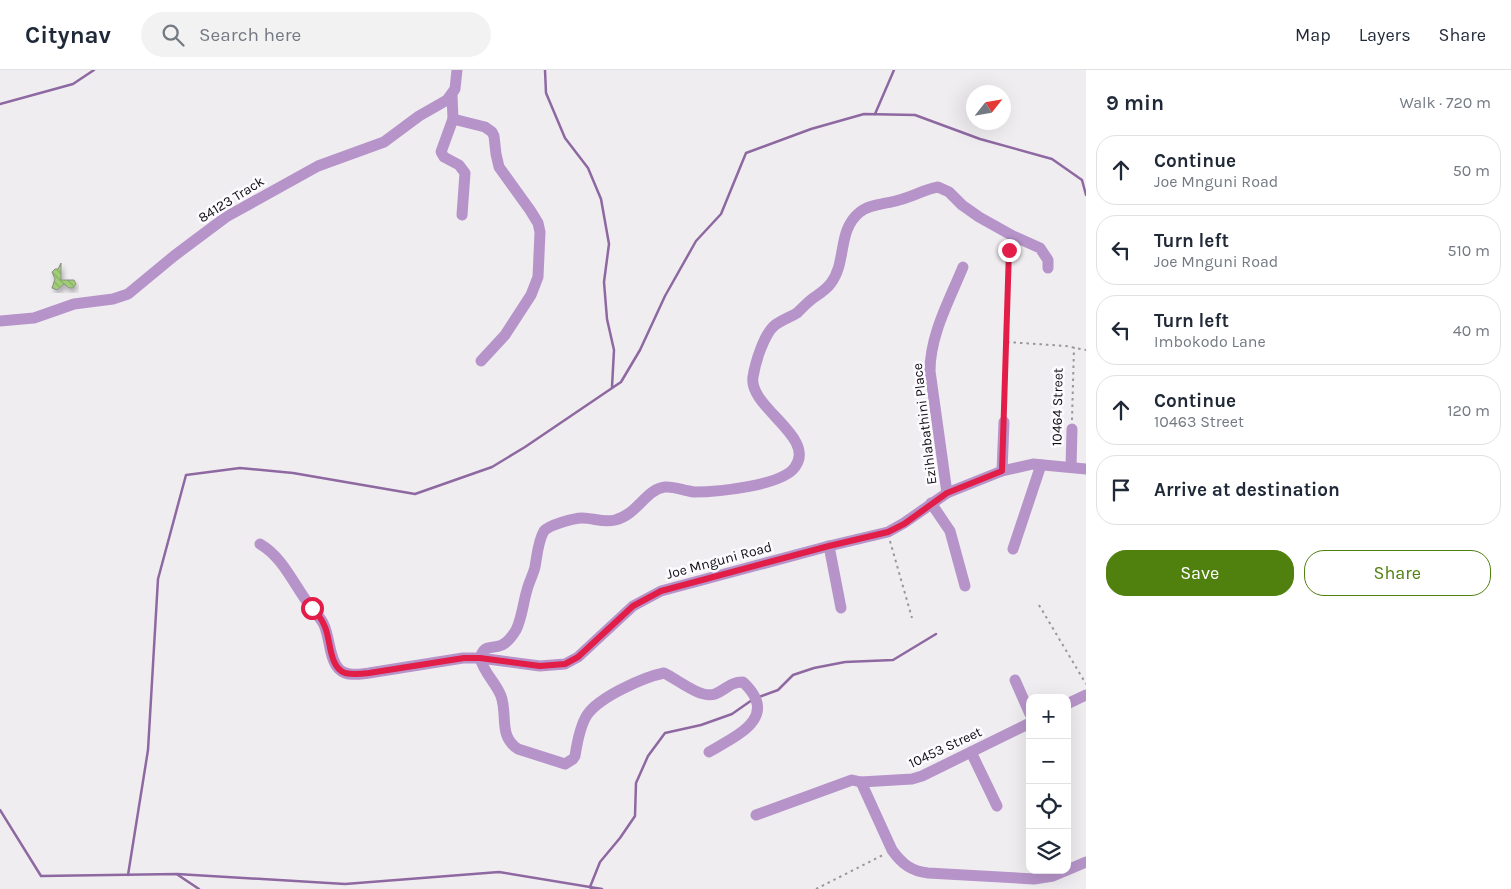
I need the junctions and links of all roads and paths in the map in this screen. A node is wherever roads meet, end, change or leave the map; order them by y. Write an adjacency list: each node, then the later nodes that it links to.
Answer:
1 (457, 70): 2 (street)
2 (452, 95): 3 (street); 8 (street, 84123 Track)
3 (453, 119): 4 (street); 12 (street)
4 (462, 215)
5 (1009, 250): 9 (path)
6 (963, 267): 19 (street, Ezihlabathini Place)
7 (1048, 268): 29 (street)
8 (0, 321)
9 (1006, 342): 10 (path); 13 (path)
10 (1074, 347): 11 (path); 14 (path, 10464 Street)
11 (1086, 350)
12 (481, 361)
13 (1004, 422): 18 (street)
14 (1072, 429): 16 (street, 10464 Street)
15 (1042, 465): 16 (street, Joe Mnguni Road); 18 (street, Joe Mnguni Road); 24 (street)
16 (1071, 467): 17 (street, Joe Mnguni Road)
17 (1086, 469)
18 (1002, 471): 19 (street, Joe Mnguni Road)
19 (947, 493): 20 (street, Joe Mnguni Road)
20 (931, 503): 21 (street, Joe Mnguni Road); 25 (street)
21 (888, 532): 23 (street, Joe Mnguni Road); 28 (path)
22 (260, 544): 29 (street, Joe Mnguni Road)
23 (829, 546): 27 (street); 29 (street, Joe Mnguni Road)
24 (1013, 549)
25 (965, 586)
26 (1039, 605): 31 (path)
27 (841, 608)
28 (912, 618)
29 (480, 658): 36 (street)
30 (1015, 680): 34 (street)
31 (1086, 684)
32 (1086, 695): 33 (street)
33 (1071, 702)
34 (1026, 705)
35 (1026, 725): 37 (street, 10453 Street)
36 (708, 752)
37 (971, 752): 38 (street, 10453 Street); 39 (street)
38 (861, 782): 40 (street, 10453 Street); 41 (street)
39 (997, 806)
40 (756, 815)
41 (892, 850): 42 (street); 43 (path)
42 (1086, 862)
43 (816, 889)

